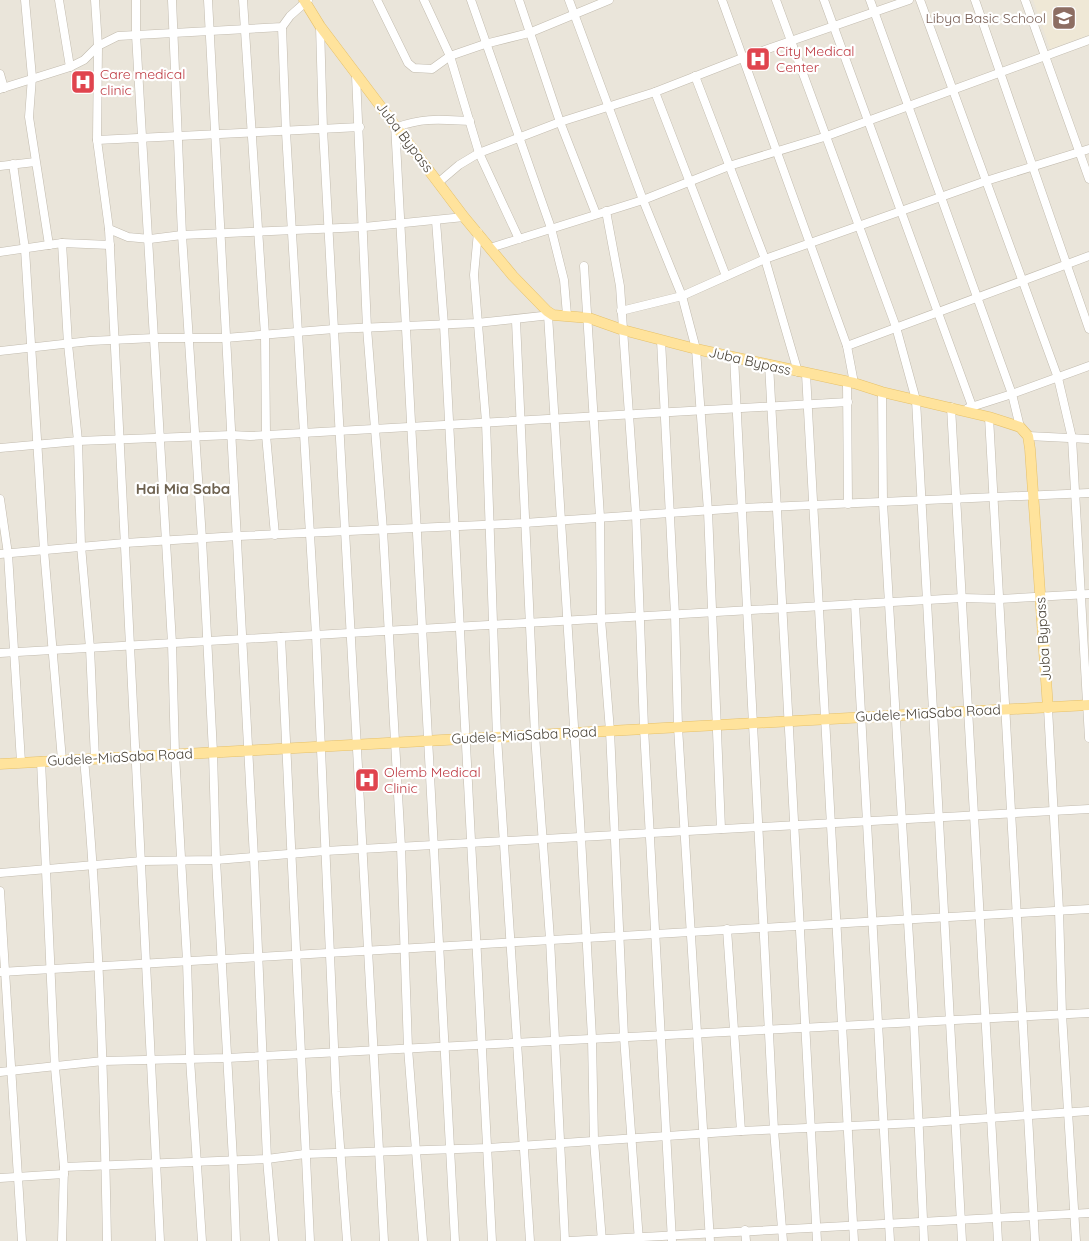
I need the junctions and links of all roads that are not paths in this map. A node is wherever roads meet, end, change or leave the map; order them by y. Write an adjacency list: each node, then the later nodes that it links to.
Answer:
1 (25, 0): 45 (street)
2 (59, 0): 40 (street)
3 (95, 0): 36 (street)
4 (136, 0): 32 (street)
5 (172, 0): 29 (street)
6 (208, 0): 30 (street)
7 (243, 0): 28 (street)
8 (377, 0): 38 (street)
9 (424, 0): 38 (street)
10 (471, 0): 35 (street)
11 (519, 0): 31 (street)
12 (569, 0): 24 (street)
13 (609, 0): 24 (street)
14 (722, 0): 39 (street)
15 (776, 0): 33 (street)
16 (824, 0): 25 (street)
17 (870, 0): 23 (street)
18 (909, 0): 23 (street)
19 (920, 0): 47 (street)
20 (975, 0): 41 (street)
21 (1025, 0): 37 (street)
22 (306, 1): 26 (main road, Juba Bypass); 27 (street)
23 (875, 13): 25 (street); 49 (street)
24 (574, 14): 31 (street); 50 (street)
25 (833, 25): 33 (street); 52 (street)
26 (320, 26): 43 (main road, Juba Bypass); 56 (street)
27 (282, 27): 28 (street); 57 (street)
28 (244, 30): 30 (street); 58 (street)
29 (174, 32): 30 (street); 32 (street); 61 (street)
30 (210, 32): 59 (street)
31 (529, 33): 35 (street); 53 (street)
32 (136, 35): 36 (street); 60 (street)
33 (790, 41): 39 (street); 62 (street)
34 (1088, 42): 37 (street)
35 (485, 44): 38 (street); 63 (street)
36 (98, 46): 40 (street); 64 (street)
37 (1045, 55): 41 (street); 67 (street)
38 (450, 56): 51 (street)
39 (744, 57): 44 (street); 66 (street)
40 (70, 67): 45 (street)
41 (1000, 71): 47 (street); 73 (street)
42 (0, 74): 46 (street)
43 (356, 75): 54 (main road, Juba Bypass); 55 (street)
44 (695, 76): 48 (street); 72 (street)
45 (32, 77): 46 (street); 69 (street)
46 (2, 88)
47 (953, 88): 49 (street); 76 (street)
48 (655, 92): 50 (street); 75 (street)
49 (908, 106): 52 (street); 78 (street)
50 (608, 107): 53 (street); 79 (street)
51 (470, 121): 54 (street); 68 (street)
52 (868, 121): 62 (street); 81 (street)
53 (560, 122): 63 (street); 82 (street)
54 (397, 125): 77 (main road, Juba Bypass); 85 (street)
55 (360, 127): 56 (street); 87 (street)
56 (323, 129): 57 (street); 90 (street)
57 (286, 132): 58 (street); 91 (street)
58 (250, 133): 59 (street); 93 (street)
59 (214, 135): 61 (street); 95 (street)
60 (143, 136): 61 (street); 64 (street); 96 (street)
61 (178, 136): 94 (street)
62 (824, 137): 66 (street); 86 (street)
63 (518, 138): 68 (street); 88 (street)
64 (97, 140): 89 (street)
65 (1089, 149): 67 (street)
66 (776, 152): 72 (street); 99 (street)
67 (1080, 152): 73 (street); 74 (street)
68 (479, 153): 77 (street); 97 (street)
69 (35, 162): 70 (street); 100 (street)
70 (13, 164): 71 (street); 103 (street)
71 (0, 166)
72 (729, 166): 75 (street); 106 (street)
73 (1033, 167): 76 (street); 107 (street)
74 (1089, 179)
75 (690, 181): 79 (street); 109 (street)
76 (986, 181): 78 (street); 110 (street)
77 (439, 182): 83 (main road, Juba Bypass)
78 (941, 197): 81 (street); 112 (street)
79 (642, 200): 80 (street); 111 (street)
80 (606, 211): 82 (street); 113 (street)
81 (901, 212): 86 (street); 114 (street)
82 (596, 214): 88 (street)
83 (464, 217): 84 (street); 92 (main road, Juba Bypass)
84 (436, 221): 85 (street); 120 (street)
85 (402, 224): 87 (street); 121 (street)
86 (860, 226): 99 (street); 123 (street)
87 (364, 227): 90 (street); 122 (street)
88 (550, 228): 97 (street); 116 (street)
89 (109, 229): 96 (street); 101 (street)
90 (329, 229): 91 (street); 124 (street)
91 (292, 232): 93 (street); 127 (street)
92 (478, 232): 102 (main road, Juba Bypass); 119 (street)
93 (257, 233): 95 (street); 128 (street)
94 (182, 235): 95 (street); 96 (street); 129 (street)
95 (221, 235): 131 (street)
96 (150, 239): 130 (street)
97 (519, 239): 102 (street)
98 (62, 243): 100 (street); 101 (street); 134 (street)
99 (809, 244): 106 (street); 135 (street)
100 (49, 245): 103 (street)
101 (110, 245): 133 (street)
102 (490, 248): 115 (main road, Juba Bypass)
103 (25, 249): 104 (street); 136 (street)
104 (0, 252)
105 (1089, 256): 107 (street)
106 (765, 259): 109 (street); 142 (street)
107 (1066, 264): 110 (street); 125 (street)
108 (584, 266): 117 (street)
109 (726, 276): 111 (street)
110 (1021, 282): 112 (street); 143 (street)
111 (682, 296): 113 (street); 137 (street)
112 (978, 298): 114 (street); 146 (street)
113 (621, 311): 126 (street)
114 (937, 312): 123 (street); 151 (street)
115 (550, 315): 116 (main road, Juba Bypass); 118 (street); 158 (street)
116 (567, 315): 117 (main road, Juba Bypass)
117 (588, 318): 126 (main road, Juba Bypass); 156 (street)
118 (516, 321): 119 (street); 159 (street)
119 (477, 323): 120 (street); 160 (street)
120 (444, 325): 121 (street); 161 (street)
121 (406, 326): 122 (street); 162 (street)
122 (367, 328): 124 (street); 164 (street)
123 (896, 328): 135 (street); 147 (street)
124 (334, 329): 127 (street); 165 (street)
125 (1089, 329)
126 (623, 330): 132 (main road, Juba Bypass); 155 (street)
127 (299, 331): 128 (street); 166 (street)
128 (265, 335): 131 (street); 168 (street)
129 (189, 337): 130 (street); 131 (street); 170 (street)
130 (154, 338): 133 (street); 173 (street)
131 (225, 338): 167 (street)
132 (661, 340): 137 (main road, Juba Bypass); 154 (street)
133 (113, 341): 134 (street); 172 (street)
134 (68, 344): 136 (street); 175 (street)
135 (847, 346): 144 (street)
136 (32, 348): 138 (street); 176 (street)
137 (696, 349): 139 (main road, Juba Bypass); 153 (street)
138 (0, 351)
139 (734, 357): 140 (main road, Juba Bypass); 152 (street)
140 (769, 364): 142 (main road, Juba Bypass); 150 (street)
141 (1089, 366): 143 (street)
142 (802, 373): 144 (main road, Juba Bypass); 149 (street)
143 (1058, 378): 146 (street); 171 (street)
144 (850, 383): 145 (main road, Juba Bypass); 148 (street)
145 (882, 392): 147 (main road, Juba Bypass); 185 (street)
146 (1012, 394): 151 (street); 163 (street)
147 (916, 400): 151 (main road, Juba Bypass); 184 (street)
148 (848, 402): 149 (street); 186 (street)
149 (808, 405): 150 (street); 187 (street)
150 (771, 408): 152 (street); 188 (street)
151 (962, 408): 157 (main road, Juba Bypass); 183 (street)
152 (736, 410): 153 (street); 189 (street)
153 (700, 412): 154 (street); 190 (street)
154 (663, 414): 155 (street); 191 (street)
155 (628, 415): 156 (street); 192 (street)
156 (594, 417): 158 (street); 193 (street)
157 (989, 417): 163 (main road, Juba Bypass); 181 (street)
158 (555, 419): 159 (street); 194 (street)
159 (522, 420): 160 (street); 195 (street)
160 (486, 422): 161 (street); 196 (street)
161 (449, 423): 162 (street); 197 (street)
162 (412, 426): 164 (street); 198 (street)
163 (1020, 427): 169 (main road)
164 (375, 428): 165 (street); 199 (street)
165 (339, 430): 166 (street); 200 (street)
166 (305, 432): 168 (street); 201 (street)
167 (232, 435): 168 (street); 170 (street); 203 (street)
168 (266, 435): 202 (street)
169 (1028, 436): 171 (street); 180 (main road, Juba Bypass)
170 (195, 437): 173 (street); 204 (street)
171 (1072, 438): 174 (street); 179 (street)
172 (120, 439): 173 (street); 175 (street); 206 (street)
173 (160, 439): 205 (street)
174 (1089, 439)
175 (78, 441): 176 (street); 207 (street)
176 (37, 445): 177 (street); 208 (street)
177 (0, 448)
178 (1089, 493): 179 (street)
179 (1075, 494): 180 (street); 210 (street)
180 (1032, 496): 181 (street); 211 (main road, Juba Bypass)
181 (994, 498): 183 (street); 213 (street)
182 (0, 499): 209 (street)
183 (957, 500): 184 (street); 212 (street)
184 (922, 502): 185 (street); 214 (street)
185 (883, 503): 186 (street); 215 (street)
186 (848, 504): 187 (street)
187 (812, 506): 188 (street); 218 (street)
188 (778, 507): 189 (street); 217 (street)
189 (742, 508): 190 (street); 219 (street)
190 (708, 511): 191 (street); 220 (street)
191 (670, 513): 192 (street); 221 (street)
192 (636, 516): 193 (street); 222 (street)
193 (600, 517): 194 (street); 223 (street)
194 (560, 521): 195 (street); 224 (street)
195 (524, 523): 196 (street); 225 (street)
196 (490, 524): 197 (street); 226 (street)
197 (453, 526): 198 (street); 227 (street)
198 (417, 528): 199 (street); 228 (street)
199 (383, 530): 200 (street); 229 (street)
200 (345, 531): 201 (street); 230 (street)
201 (310, 534): 202 (street); 231 (street)
202 (275, 535): 203 (street)
203 (238, 536): 204 (street); 233 (street)
204 (202, 539): 205 (street); 234 (street)
205 (167, 541): 206 (street); 235 (street)
206 (125, 542): 207 (street); 236 (street)
207 (80, 546): 208 (street); 237 (street)
208 (44, 550): 209 (street); 238 (street)
209 (4, 554): 240 (street)
210 (1085, 594): 211 (street); 241 (street)
211 (1040, 597): 213 (street); 242 (main road, Juba Bypass)
212 (962, 598): 213 (street); 214 (street); 244 (street)
213 (1000, 599): 243 (street)
214 (927, 600): 215 (street); 245 (street)
215 (889, 602): 216 (street); 246 (street)
216 (855, 604): 218 (street); 247 (street)
217 (783, 608): 218 (street); 219 (street); 249 (street)
218 (819, 608): 248 (street)
219 (747, 611): 220 (street); 250 (street)
220 (711, 613): 221 (street); 251 (street)
221 (676, 616): 222 (street); 252 (street)
222 (641, 617): 223 (street); 253 (street)
223 (601, 619): 224 (street); 254 (street)
224 (566, 621): 225 (street); 255 (street)
225 (530, 623): 226 (street); 256 (street)
226 (493, 625): 227 (street); 257 (street)
227 (459, 627): 228 (street); 258 (street)
228 (423, 630): 229 (street); 260 (street)
229 (388, 631): 230 (street); 261 (street)
230 (352, 633): 231 (street); 262 (street)
231 (316, 635): 232 (street); 263 (street)
232 (281, 637): 233 (street); 264 (street)
233 (243, 639): 234 (street); 265 (street)
234 (207, 642): 235 (street); 266 (street)
235 (172, 644): 236 (street); 267 (street)
236 (130, 646): 237 (street); 268 (street)
237 (90, 648): 238 (street); 269 (street)
238 (52, 650): 240 (street); 270 (street)
239 (0, 653): 240 (street)
240 (14, 653): 272 (street)
241 (1088, 705): 242 (main road); 259 (street)
242 (1048, 708): 243 (main road, Gudele-MiaSaba Road); 275 (street)
243 (1006, 709): 244 (main road, Gudele-MiaSaba Road); 276 (street)
244 (969, 711): 245 (main road, Gudele-MiaSaba Road); 277 (street)
245 (934, 713): 246 (main road, Gudele-MiaSaba Road); 278 (street)
246 (896, 715): 247 (main road, Gudele-MiaSaba Road); 279 (street)
247 (862, 717): 248 (main road, Gudele-MiaSaba Road); 280 (street)
248 (825, 719): 249 (main road, Gudele-MiaSaba Road); 281 (street)
249 (789, 721): 250 (main road, Gudele-MiaSaba Road); 282 (street)
250 (753, 723): 251 (main road, Gudele-MiaSaba Road); 283 (street)
251 (716, 725): 252 (main road, Gudele-MiaSaba Road); 284 (street)
252 (678, 727): 253 (main road, Gudele-MiaSaba Road); 285 (street)
253 (644, 728): 254 (main road, Gudele-MiaSaba Road); 286 (street)
254 (610, 731): 255 (main road, Gudele-MiaSaba Road); 287 (street)
255 (574, 733): 256 (main road, Gudele-MiaSaba Road); 288 (street)
256 (535, 735): 257 (main road, Gudele-MiaSaba Road); 289 (street)
257 (497, 737): 258 (main road, Gudele-MiaSaba Road); 290 (street)
258 (464, 738): 260 (main road, Gudele-MiaSaba Road); 291 (street)
259 (1089, 738)
260 (429, 740): 261 (main road, Gudele-MiaSaba Road); 292 (street)
261 (394, 742): 262 (main road, Gudele-MiaSaba Road); 293 (street)
262 (356, 744): 263 (main road, Gudele-MiaSaba Road); 294 (street)
263 (320, 746): 264 (main road, Gudele-MiaSaba Road); 295 (street)
264 (285, 748): 265 (main road, Gudele-MiaSaba Road); 296 (street)
265 (249, 750): 266 (main road, Gudele-MiaSaba Road); 297 (street)
266 (213, 752): 267 (main road, Gudele-MiaSaba Road); 298 (street)
267 (175, 754): 268 (main road, Gudele-MiaSaba Road); 300 (street)
268 (136, 756): 269 (main road, Gudele-MiaSaba Road); 299 (street)
269 (90, 759): 270 (main road, Gudele-MiaSaba Road); 301 (street)
270 (62, 760): 271 (main road, Gudele-MiaSaba Road)
271 (41, 761): 272 (main road, Gudele-MiaSaba Road); 302 (street)
272 (21, 762): 273 (main road, Gudele-MiaSaba Road)
273 (0, 764)
274 (1089, 809): 275 (street)
275 (1054, 811): 276 (street); 306 (street)
276 (1011, 813): 277 (street); 307 (street)
277 (974, 815): 278 (street); 308 (street)
278 (939, 817): 279 (street); 309 (street)
279 (902, 819): 280 (street); 310 (street)
280 (867, 821): 281 (street); 311 (street)
281 (831, 824): 282 (street); 312 (street)
282 (795, 826): 283 (street); 313 (street)
283 (758, 827): 284 (street); 314 (street)
284 (721, 829): 285 (street)
285 (684, 831): 286 (street); 316 (street)
286 (650, 833): 287 (street); 317 (street)
287 (615, 835): 288 (street); 318 (street)
288 (581, 837): 289 (street); 319 (street)
289 (544, 839): 290 (street); 320 (street)
290 (506, 841): 291 (street); 321 (street)
291 (470, 843): 292 (street); 322 (street)
292 (434, 845): 293 (street); 323 (street)
293 (400, 847): 294 (street); 324 (street)
294 (363, 849): 295 (street); 325 (street)
295 (325, 851): 296 (street); 326 (street)
296 (292, 853): 297 (street); 327 (street)
297 (254, 858): 298 (street); 328 (street)
298 (216, 860): 300 (street); 329 (street)
299 (142, 861): 300 (street); 301 (street); 331 (street)
300 (180, 861): 330 (street)
301 (94, 864): 302 (street); 332 (street)
302 (47, 869): 303 (street); 333 (street)
303 (0, 872)
304 (0, 891): 334 (street)
305 (1089, 909): 306 (street)
306 (1059, 910): 307 (street); 336 (street)
307 (1017, 912): 308 (street); 337 (street)
308 (980, 914): 309 (street); 338 (street)
309 (944, 916): 310 (street); 339 (street)
310 (908, 918): 311 (street); 340 (street)
311 (873, 920): 312 (street); 341 (street)
312 (836, 922): 313 (street); 342 (street)
313 (800, 924): 314 (street); 343 (street)
314 (764, 927): 315 (street); 344 (street)
315 (727, 929): 316 (street); 345 (street)
316 (691, 931): 317 (street); 346 (street)
317 (656, 933): 318 (street); 347 (street)
318 (620, 935): 319 (street); 348 (street)
319 (587, 937): 320 (street); 349 (street)
320 (550, 939): 321 (street); 350 (street)
321 (510, 942): 322 (street); 351 (street)
322 (476, 944): 323 (street); 352 (street)
323 (440, 946): 324 (street); 353 (street)
324 (404, 948): 325 (street); 354 (street)
325 (368, 950): 326 (street); 355 (street)
326 (332, 952): 327 (street); 356 (street)
327 (296, 955): 328 (street); 357 (street)
328 (258, 957): 329 (street); 358 (street)
329 (222, 959): 330 (street); 359 (street)
330 (187, 961): 331 (street); 360 (street)
331 (147, 964): 332 (street); 362 (street)
332 (98, 966): 333 (street); 361 (street)
333 (51, 969): 334 (street); 363 (street)
334 (2, 972): 364 (street)
335 (1089, 1013): 336 (street)
336 (1062, 1014): 337 (street); 367 (street)
337 (1021, 1016): 338 (street); 368 (street)
338 (986, 1018): 339 (street); 369 (street)
339 (950, 1020): 340 (street); 370 (street)
340 (914, 1022): 341 (street); 371 (street)
341 (878, 1024): 342 (street); 372 (street)
342 (842, 1026): 343 (street); 373 (street)
343 (806, 1027): 344 (street); 374 (street)
344 (769, 1029): 345 (street); 376 (street)
345 (732, 1031): 346 (street); 375 (street)
346 (697, 1033): 347 (street); 377 (street)
347 (660, 1035): 348 (street); 378 (street)
348 (624, 1037): 349 (street); 379 (street)
349 (592, 1038): 350 (street); 380 (street)
350 (555, 1040): 351 (street); 381 (street)
351 (517, 1042): 352 (street); 382 (street)
352 (481, 1044): 353 (street); 383 (street)
353 (445, 1046): 354 (street); 384 (street)
354 (408, 1048): 355 (street); 385 (street)
355 (372, 1050): 356 (street); 387 (street)
356 (336, 1052): 357 (street); 386 (street)
357 (300, 1053): 358 (street); 388 (street)
358 (263, 1055): 359 (street); 389 (street)
359 (227, 1058): 360 (street); 390 (street)
360 (190, 1059): 362 (street); 391 (street)
361 (103, 1061): 362 (street); 363 (street); 393 (street)
362 (150, 1061): 392 (street)
363 (55, 1068): 364 (street); 394 (street)
364 (10, 1071): 365 (street); 395 (street)
365 (0, 1072)
366 (1089, 1111): 367 (street)
367 (1070, 1112): 368 (street); 397 (street)
368 (1027, 1115): 369 (street); 399 (street)
369 (991, 1117): 370 (street); 400 (street)
370 (955, 1120): 371 (street); 401 (street)
371 (917, 1123): 372 (street); 402 (street)
372 (884, 1124): 373 (street); 403 (street)
373 (847, 1126): 374 (street); 404 (street)
374 (811, 1129): 376 (street); 405 (street)
375 (741, 1130): 376 (street); 377 (street)
376 (774, 1130): 406 (street)
377 (704, 1134): 378 (street); 408 (street)
378 (667, 1137): 379 (street); 410 (street)
379 (632, 1138): 380 (street); 409 (street)
380 (594, 1140): 381 (street); 411 (street)
381 (560, 1143): 382 (street); 426 (street)
382 (525, 1145): 383 (street); 425 (street)
383 (488, 1148): 384 (street); 424 (street)
384 (450, 1150): 385 (street); 423 (street)
385 (415, 1151): 387 (street); 422 (street)
386 (342, 1153): 387 (street); 388 (street); 420 (street)
387 (379, 1153): 421 (street)
388 (305, 1154): 389 (street); 419 (street)
389 (267, 1159): 390 (street); 418 (street)
390 (233, 1160): 391 (street); 417 (street)
391 (197, 1162): 392 (street); 416 (street)
392 (156, 1163): 393 (street); 415 (street)
393 (104, 1164): 394 (street); 414 (street)
394 (64, 1170): 395 (street); 413 (street)
395 (18, 1176): 396 (street); 412 (street)
396 (0, 1178)
397 (1075, 1213): 398 (street); 399 (street); 437 (street)
398 (1089, 1213)
399 (1033, 1215): 400 (street); 436 (street)
400 (996, 1216): 401 (street); 435 (street)
401 (961, 1219): 402 (street); 434 (street)
402 (923, 1222): 403 (street); 433 (street)
403 (889, 1224): 404 (street); 432 (street)
404 (853, 1225): 405 (street); 431 (street)
405 (816, 1228): 406 (street); 430 (street)
406 (783, 1229): 407 (street); 429 (street)
407 (745, 1230): 408 (street); 428 (street)
408 (710, 1232): 410 (street); 427 (street)
409 (639, 1238): 410 (street); 411 (street)
410 (672, 1238)
411 (602, 1240): 426 (street)
412 (22, 1241)
413 (62, 1241)
414 (107, 1241)
415 (160, 1241)
416 (202, 1241)
417 (236, 1241)
418 (274, 1241)
419 (310, 1241)
420 (347, 1241)
421 (384, 1241)
422 (423, 1241)
423 (455, 1241)
424 (492, 1241)
425 (530, 1241)
426 (567, 1241)
427 (710, 1241)
428 (746, 1241)
429 (784, 1241)
430 (817, 1241)
431 (854, 1241)
432 (890, 1241)
433 (924, 1241)
434 (962, 1241)
435 (998, 1241)
436 (1035, 1241)
437 (1076, 1241)

